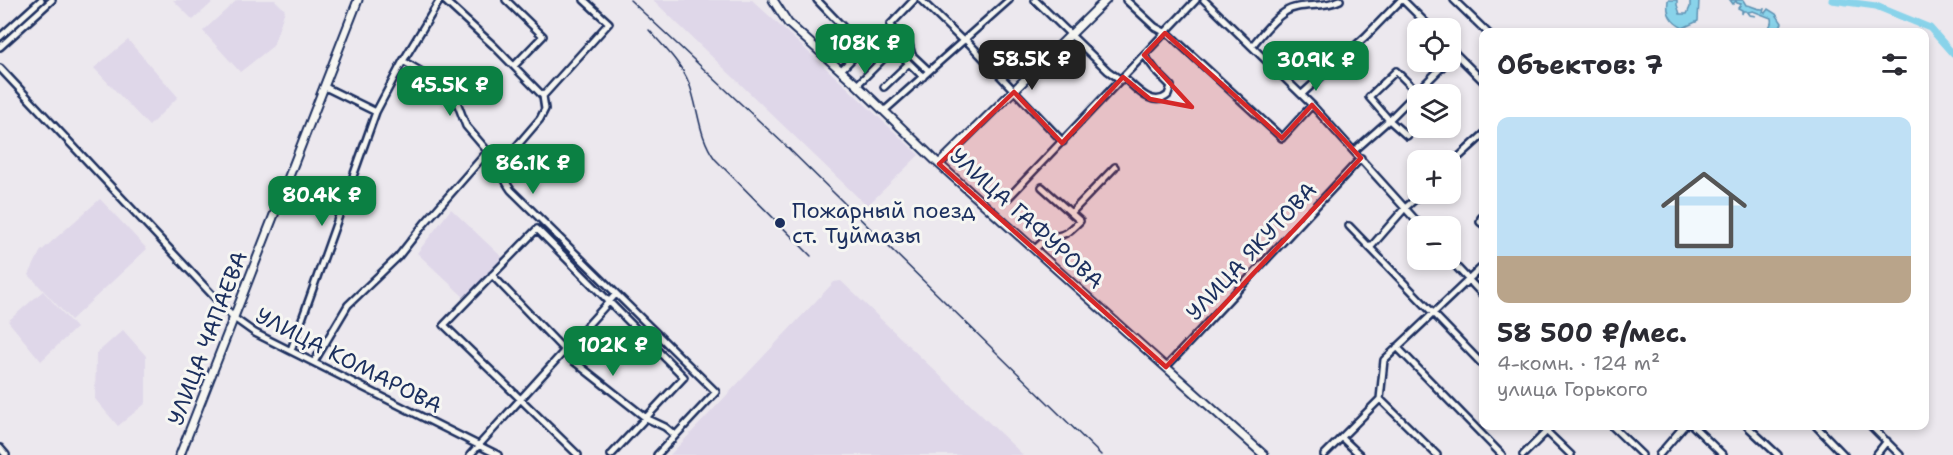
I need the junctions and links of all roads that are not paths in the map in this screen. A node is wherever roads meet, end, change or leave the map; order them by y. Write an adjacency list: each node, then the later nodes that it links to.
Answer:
1 (41, 0): 26 (street)
2 (52, 0): 29 (street)
3 (358, 0): 47 (main road, УЛИЦА ЧАПАЕВА)
4 (442, 0): 34 (street); 36 (street)
5 (506, 0): 36 (street)
6 (584, 0): 51 (street)
7 (773, 0): 38 (main road, УЛИЦА ГАФУРОВА)
8 (817, 0): 30 (street)
9 (914, 0): 39 (street)
10 (921, 0): 27 (street)
11 (1009, 0): 27 (street)
12 (1035, 0): 25 (street)
13 (1106, 0): 25 (main road)
14 (1126, 0): 21 (street)
15 (1138, 0): 21 (street)
16 (1196, 0): 24 (street)
17 (1204, 0): 28 (street)
18 (1340, 0): 28 (street)
19 (1402, 0): 22 (street); 50 (street)
20 (1454, 0): 23 (street)
21 (1132, 6): 24 (street)
22 (1421, 18)
23 (1483, 28)
24 (1165, 33): 32 (street); 53 (street)
25 (1069, 34): 43 (street); 49 (main road)
26 (0, 37)
27 (964, 40): 39 (street); 49 (street)
28 (1252, 46): 50 (street)
29 (0, 47)
30 (863, 48): 31 (street); 38 (street)
31 (894, 48): 35 (street); 46 (street)
32 (1144, 55): 43 (street); 43 (street)
33 (1461, 58): 42 (street)
34 (403, 61): 55 (street); 61 (street)
35 (909, 63): 41 (street); 48 (street)
36 (514, 66): 51 (street)
37 (0, 68): 84 (street, УЛИЦА КОМАРОВА)
38 (841, 70): 46 (main road, УЛИЦА ГАФУРОВА)
39 (929, 71): 41 (street)
40 (1438, 72): 45 (street)
41 (923, 76): 54 (street)
42 (1479, 77)
43 (1122, 78): 59 (street)
44 (1409, 84): 56 (street)
45 (1426, 84)
46 (857, 85): 54 (main road, УЛИЦА ГАФУРОВА)
47 (325, 87): 55 (street); 84 (main road, УЛИЦА ЧАПАЕВА)
48 (884, 87)
49 (1014, 92): 59 (street); 64 (main road)
50 (1302, 94): 53 (street)
51 (543, 96): 66 (street)
52 (1407, 103): 56 (street)
53 (1312, 105): 60 (street)
54 (884, 111): 64 (main road, УЛИЦА ГАФУРОВА)
55 (376, 112): 86 (street)
56 (1389, 120): 57 (street); 60 (street)
57 (1407, 136)
58 (1479, 139): 62 (street)
59 (1063, 142): 68 (street)
60 (1354, 151): 63 (street)
61 (488, 152): 66 (street); 89 (street)
62 (1461, 155)
63 (1361, 158): 70 (street); 90 (street, УЛИЦА ЯКУТОВА)
64 (939, 164): 75 (main road, УЛИЦА ГАФУРОВА)
65 (1115, 167): 71 (street)
66 (502, 168): 81 (street)
67 (1042, 187): 71 (street)
68 (1009, 197)
69 (1410, 204): 70 (street)
70 (1404, 209): 72 (street); 74 (street)
71 (1071, 213): 75 (street)
72 (1411, 216)
73 (1349, 226): 74 (street)
74 (1370, 248): 83 (street)
75 (1035, 249): 90 (main road, УЛИЦА ГАФУРОВА)
76 (1459, 270): 79 (street)
77 (1479, 270): 79 (street)
78 (492, 275): 82 (street); 87 (street); 92 (street)
79 (1468, 280): 80 (street); 83 (street)
80 (1479, 291)
81 (616, 294): 82 (street); 101 (street)
82 (609, 302): 87 (street); 93 (street)
83 (1432, 313): 85 (street); 88 (street)
84 (234, 318): 86 (street, УЛИЦА КОМАРОВА); 107 (main road, УЛИЦА ЧАПАЕВА)
85 (1397, 347): 91 (street); 117 (street)
86 (291, 350): 89 (street, УЛИЦА КОМАРОВА)
87 (564, 350): 92 (street); 93 (street)
88 (1479, 361)
89 (314, 362): 104 (street, УЛИЦА КОМАРОВА)
90 (1166, 367): 113 (main road, УЛИЦА ГАФУРОВА)
91 (1380, 399): 102 (street); 116 (street)
92 (520, 400): 104 (street); 110 (street)
93 (646, 418): 101 (street); 111 (street)
94 (1616, 430): 120 (street)
95 (1681, 430): 121 (street)
96 (1697, 430): 122 (street)
97 (1752, 430): 123 (street)
98 (1820, 430): 124 (street)
99 (1875, 430): 103 (street)
100 (1546, 431): 118 (street); 119 (street)
101 (675, 435): 112 (street)
102 (1341, 438): 114 (street); 115 (street)
103 (1887, 441): 125 (street); 126 (street)
104 (479, 446): 108 (street); 109 (street, УЛИЦА КОМАРОВА)
105 (0, 448): 106 (street)
106 (6, 455)
107 (180, 455)
108 (470, 455)
109 (498, 455)
110 (578, 455)
111 (611, 455)
112 (657, 455)
113 (1264, 455)
114 (1324, 455)
115 (1360, 455)
116 (1437, 455)
117 (1502, 455)
118 (1523, 455)
119 (1571, 455)
120 (1642, 455)
121 (1659, 455)
122 (1724, 455)
123 (1778, 455)
124 (1844, 455)
125 (1876, 455)
126 (1900, 455)

